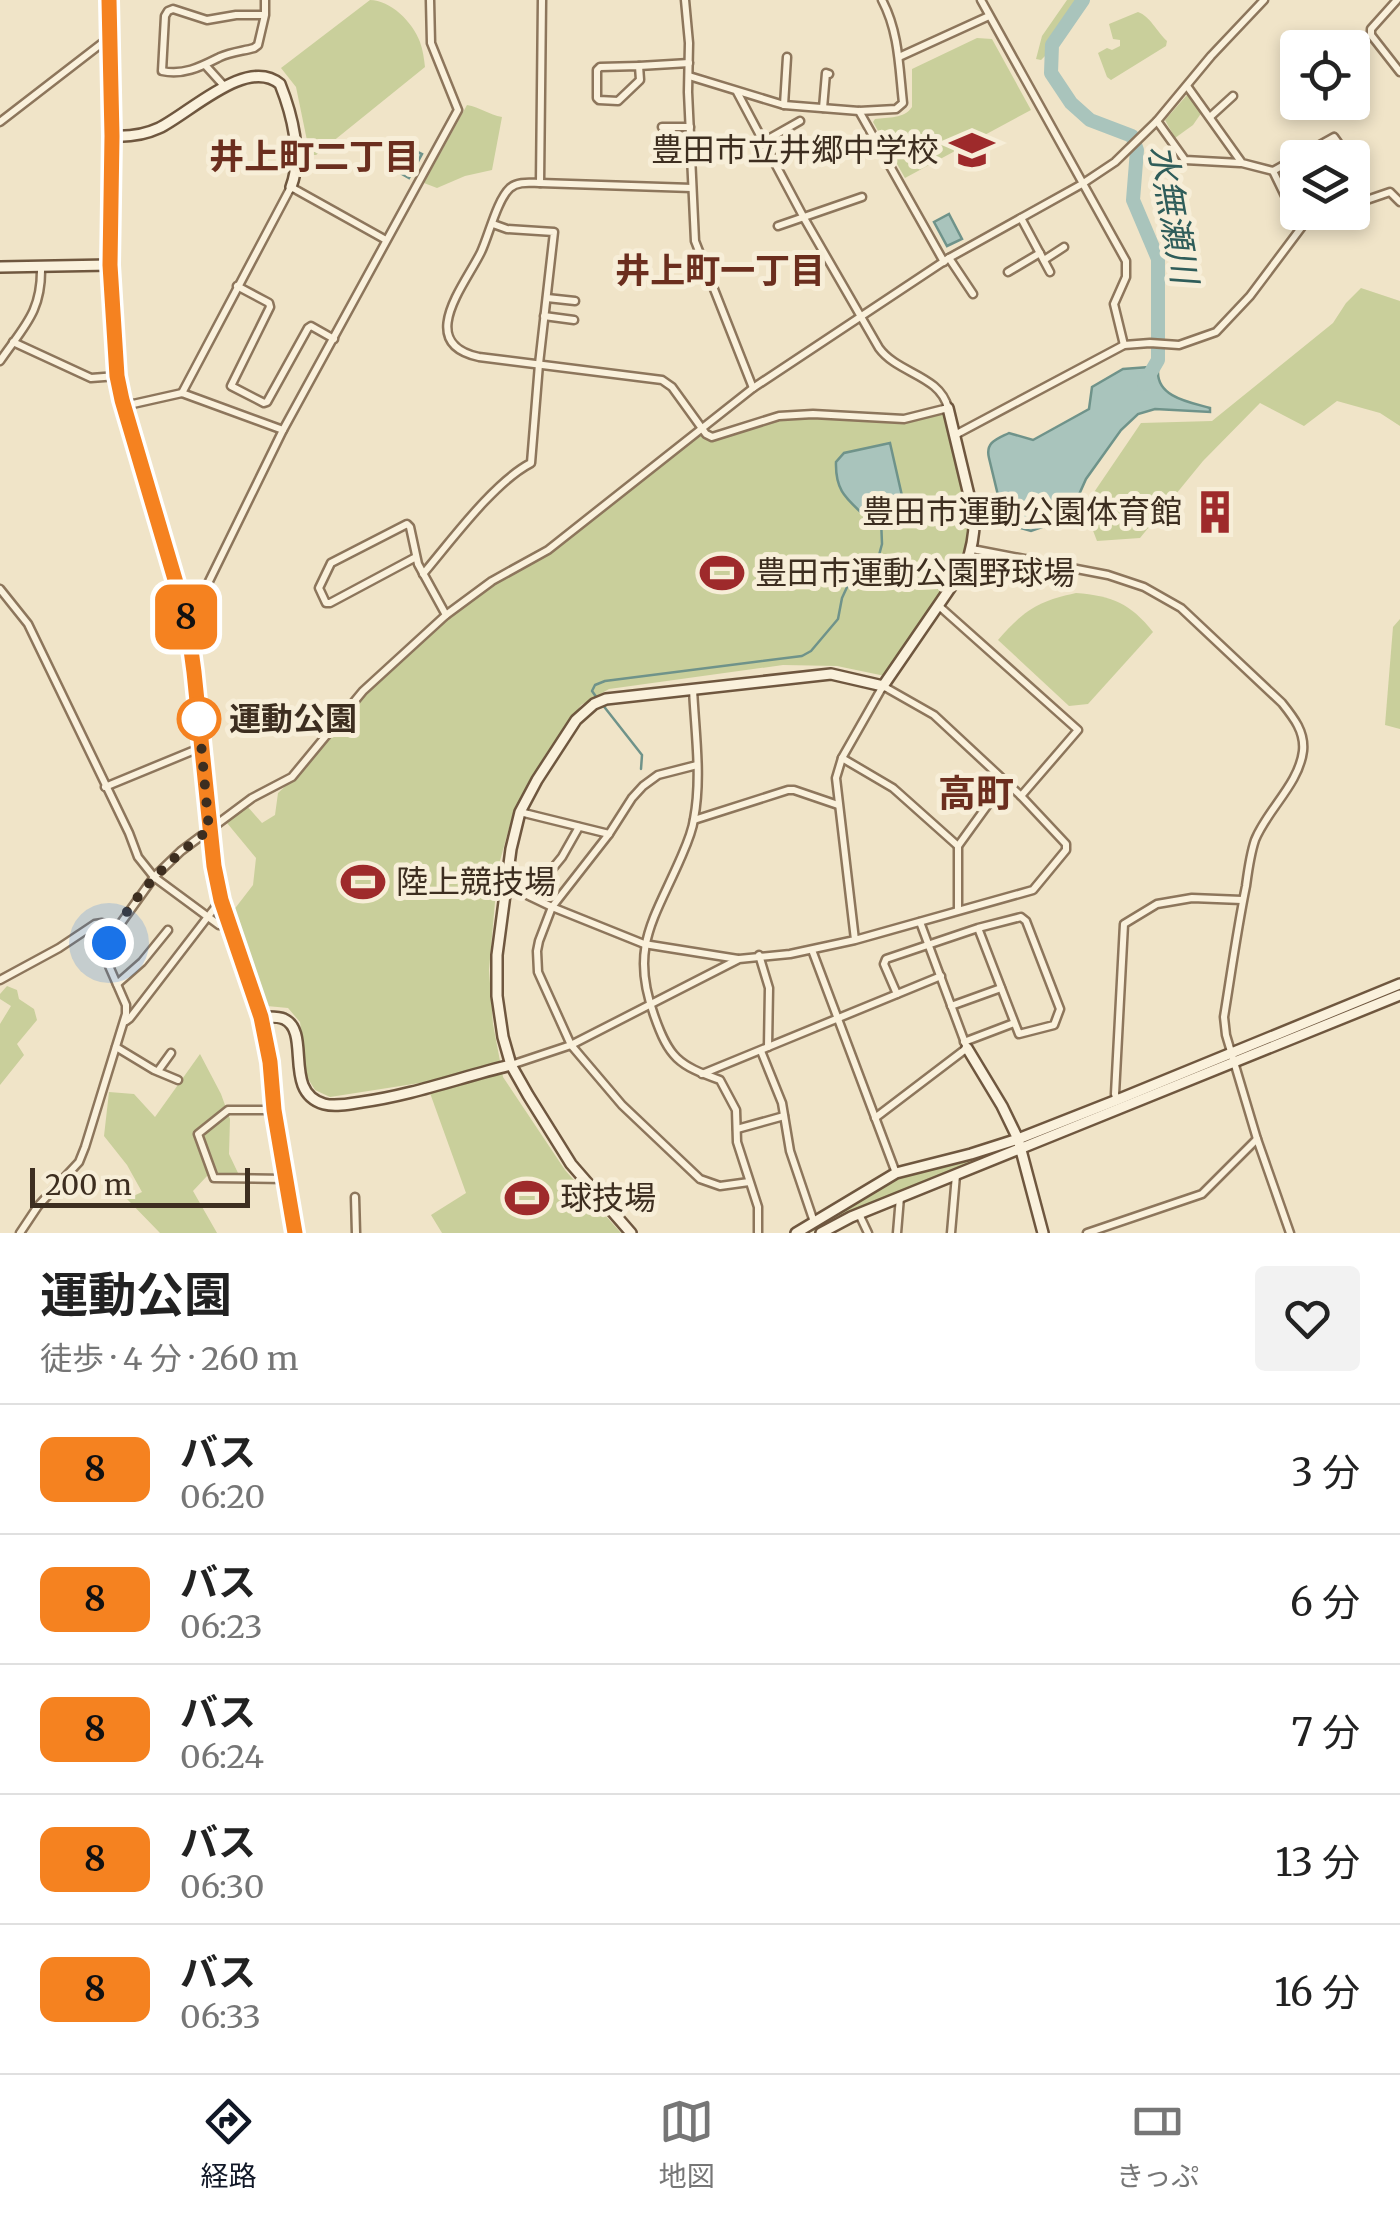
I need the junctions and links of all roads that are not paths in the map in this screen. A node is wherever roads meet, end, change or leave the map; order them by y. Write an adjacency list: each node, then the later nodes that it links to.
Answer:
1 (109, 0): 12 (street)
2 (265, 0): 10 (street)
3 (430, 0): 52 (street)
4 (542, 0): 39 (street)
5 (686, 0): 15 (street)
6 (882, 0): 14 (street)
7 (981, 0): 11 (street)
8 (1264, 0): 21 (street)
9 (1398, 0): 18 (street)
10 (265, 15): 16 (street); 16 (street)
11 (989, 16): 14 (street); 40 (street)
12 (110, 37): 30 (street); 34 (street)
13 (787, 57): 25 (street)
14 (898, 57): 27 (street)
15 (689, 63): 17 (street); 20 (street)
16 (206, 66): 22 (street)
17 (639, 66): 17 (street)
18 (1400, 72)
19 (830, 74): 26 (street)
20 (689, 76): 23 (street); 32 (street)
21 (1187, 86): 28 (street); 29 (street)
22 (225, 87): 34 (street); 42 (street)
23 (737, 92): 25 (street); 35 (street)
24 (1233, 96): 28 (street)
25 (784, 106): 26 (street)
26 (822, 108): 27 (street)
27 (859, 111): 55 (street)
28 (1210, 117): 36 (street)
29 (1157, 121): 36 (street); 40 (street)
30 (0, 122)
31 (800, 122): 35 (street)
32 (690, 127): 33 (street); 43 (street)
33 (662, 128)
34 (112, 136): 56 (street)
35 (763, 142): 47 (street)
36 (1242, 163): 38 (street)
37 (1280, 167): 38 (street)
38 (1273, 171): 41 (street)
39 (540, 183): 43 (street); 49 (street)
40 (1082, 184): 48 (street); 70 (street)
41 (1280, 185)
42 (291, 187): 52 (street); 61 (street)
43 (692, 188): 74 (street)
44 (862, 196): 47 (street)
45 (1370, 199): 46 (street)
46 (1400, 202)
47 (804, 218): 50 (street); 66 (street)
48 (1021, 218): 54 (street); 55 (street)
49 (493, 224): 63 (street); 72 (street)
50 (778, 226)
51 (1300, 230): 70 (street)
52 (386, 240): 68 (street)
53 (1064, 247): 54 (street)
54 (1042, 256): 59 (street); 60 (street)
55 (947, 260): 62 (street); 66 (street)
56 (110, 265): 57 (street); 73 (street)
57 (40, 266): 58 (street); 69 (street)
58 (0, 267)
59 (1008, 272)
60 (1050, 272)
61 (237, 286): 68 (street); 75 (street)
62 (973, 294)
63 (546, 298): 64 (street); 65 (street)
64 (575, 301)
65 (544, 316): 67 (street); 72 (street)
66 (860, 319): 74 (street); 77 (street)
67 (574, 320)
68 (334, 340): 78 (street)
69 (13, 342): 71 (street); 73 (street)
70 (1124, 345): 80 (street)
71 (0, 362)
72 (539, 364): 79 (street); 83 (street)
73 (117, 376): 76 (street)
74 (753, 388): 79 (street)
75 (182, 393): 76 (street); 78 (street)
76 (122, 400): 87 (street)
77 (948, 408): 79 (street); 80 (street)
78 (282, 430): 87 (street)
79 (702, 430): 86 (street)
80 (954, 435): 81 (street)
81 (972, 549): 85 (street); 107 (street)
82 (416, 557): 82 (street); 83 (street)
83 (422, 574): 86 (street)
84 (0, 590): 94 (street)
85 (939, 606): 88 (street); 95 (street)
86 (446, 615): 100 (street)
87 (187, 620): 90 (street)
88 (883, 686): 89 (street); 91 (street); 93 (street)
89 (693, 689): 92 (street); 97 (street)
90 (202, 748): 94 (street); 100 (street)
91 (842, 758): 96 (street); 102 (street)
92 (696, 765): 98 (street); 101 (street)
93 (1005, 780): 95 (street); 102 (street)
94 (105, 786): 103 (street)
95 (1021, 796): 109 (street)
96 (838, 806): 98 (street); 116 (street)
97 (520, 812): 99 (street); 104 (street)
98 (694, 820): 117 (street)
99 (580, 827): 101 (street); 105 (street)
100 (209, 830): 103 (street); 106 (street)
101 (609, 834): 108 (street)
102 (958, 846): 109 (street)
103 (154, 876): 110 (street); 114 (street)
104 (506, 885): 105 (street); 141 (street)
105 (530, 896): 108 (street)
106 (221, 900): 110 (street); 112 (street)
107 (1242, 900): 140 (street); 145 (street)
108 (552, 907): 117 (street); 136 (street)
109 (958, 910): 111 (street)
110 (208, 917): 112 (street); 133 (street)
111 (920, 922): 116 (street); 118 (street)
112 (230, 926): 131 (street)
113 (978, 928): 118 (street); 126 (street); 134 (street)
114 (116, 930): 123 (street); 124 (street)
115 (168, 930): 124 (street)
116 (855, 940): 119 (street)
117 (644, 944): 121 (street); 129 (street)
118 (928, 944): 122 (street); 127 (street)
119 (812, 950): 120 (street); 132 (street)
120 (759, 955): 121 (street); 138 (street)
121 (739, 959): 129 (street)
122 (940, 976): 127 (street); 130 (street)
123 (0, 980)
124 (118, 984): 133 (street)
125 (1400, 984): 140 (street)
126 (1001, 988): 130 (street); 134 (street)
127 (897, 994): 132 (street)
128 (1400, 995): 140 (street)
129 (650, 1003): 136 (street); 143 (street)
130 (950, 1006): 135 (street)
131 (261, 1017): 141 (street); 146 (street)
132 (838, 1018): 138 (street); 148 (street)
133 (125, 1020): 137 (street)
134 (1014, 1023): 135 (street)
135 (966, 1045): 148 (street); 151 (street)
136 (571, 1046): 141 (street); 155 (street)
137 (116, 1047): 142 (street); 160 (street)
138 (764, 1049): 143 (street); 147 (street)
139 (171, 1054): 142 (street)
140 (1233, 1058): 145 (street); 150 (street); 151 (street)
141 (511, 1065): 163 (street)
142 (158, 1072): 144 (street)
143 (701, 1074): 149 (street)
144 (178, 1080)
145 (1118, 1100): 151 (street)
146 (274, 1110): 154 (street); 154 (street)
147 (784, 1116): 149 (street); 159 (street)
148 (874, 1118): 152 (street)
149 (737, 1129): 155 (street)
150 (1257, 1138): 171 (street); 172 (street)
151 (1019, 1143): 152 (street); 153 (street); 170 (street)
152 (896, 1173): 159 (street)
153 (956, 1174): 156 (street); 169 (street)
154 (286, 1180): 161 (street)
155 (749, 1182): 164 (street)
156 (900, 1196): 158 (street); 168 (street)
157 (355, 1197): 162 (street)
158 (859, 1214): 166 (street); 167 (street)
159 (814, 1222): 165 (street)
160 (20, 1233)
161 (295, 1233)
162 (356, 1233)
163 (631, 1233)
164 (758, 1233)
165 (796, 1233)
166 (821, 1233)
167 (868, 1233)
168 (896, 1233)
169 (951, 1233)
170 (1043, 1233)
171 (1087, 1233)
172 (1290, 1233)

